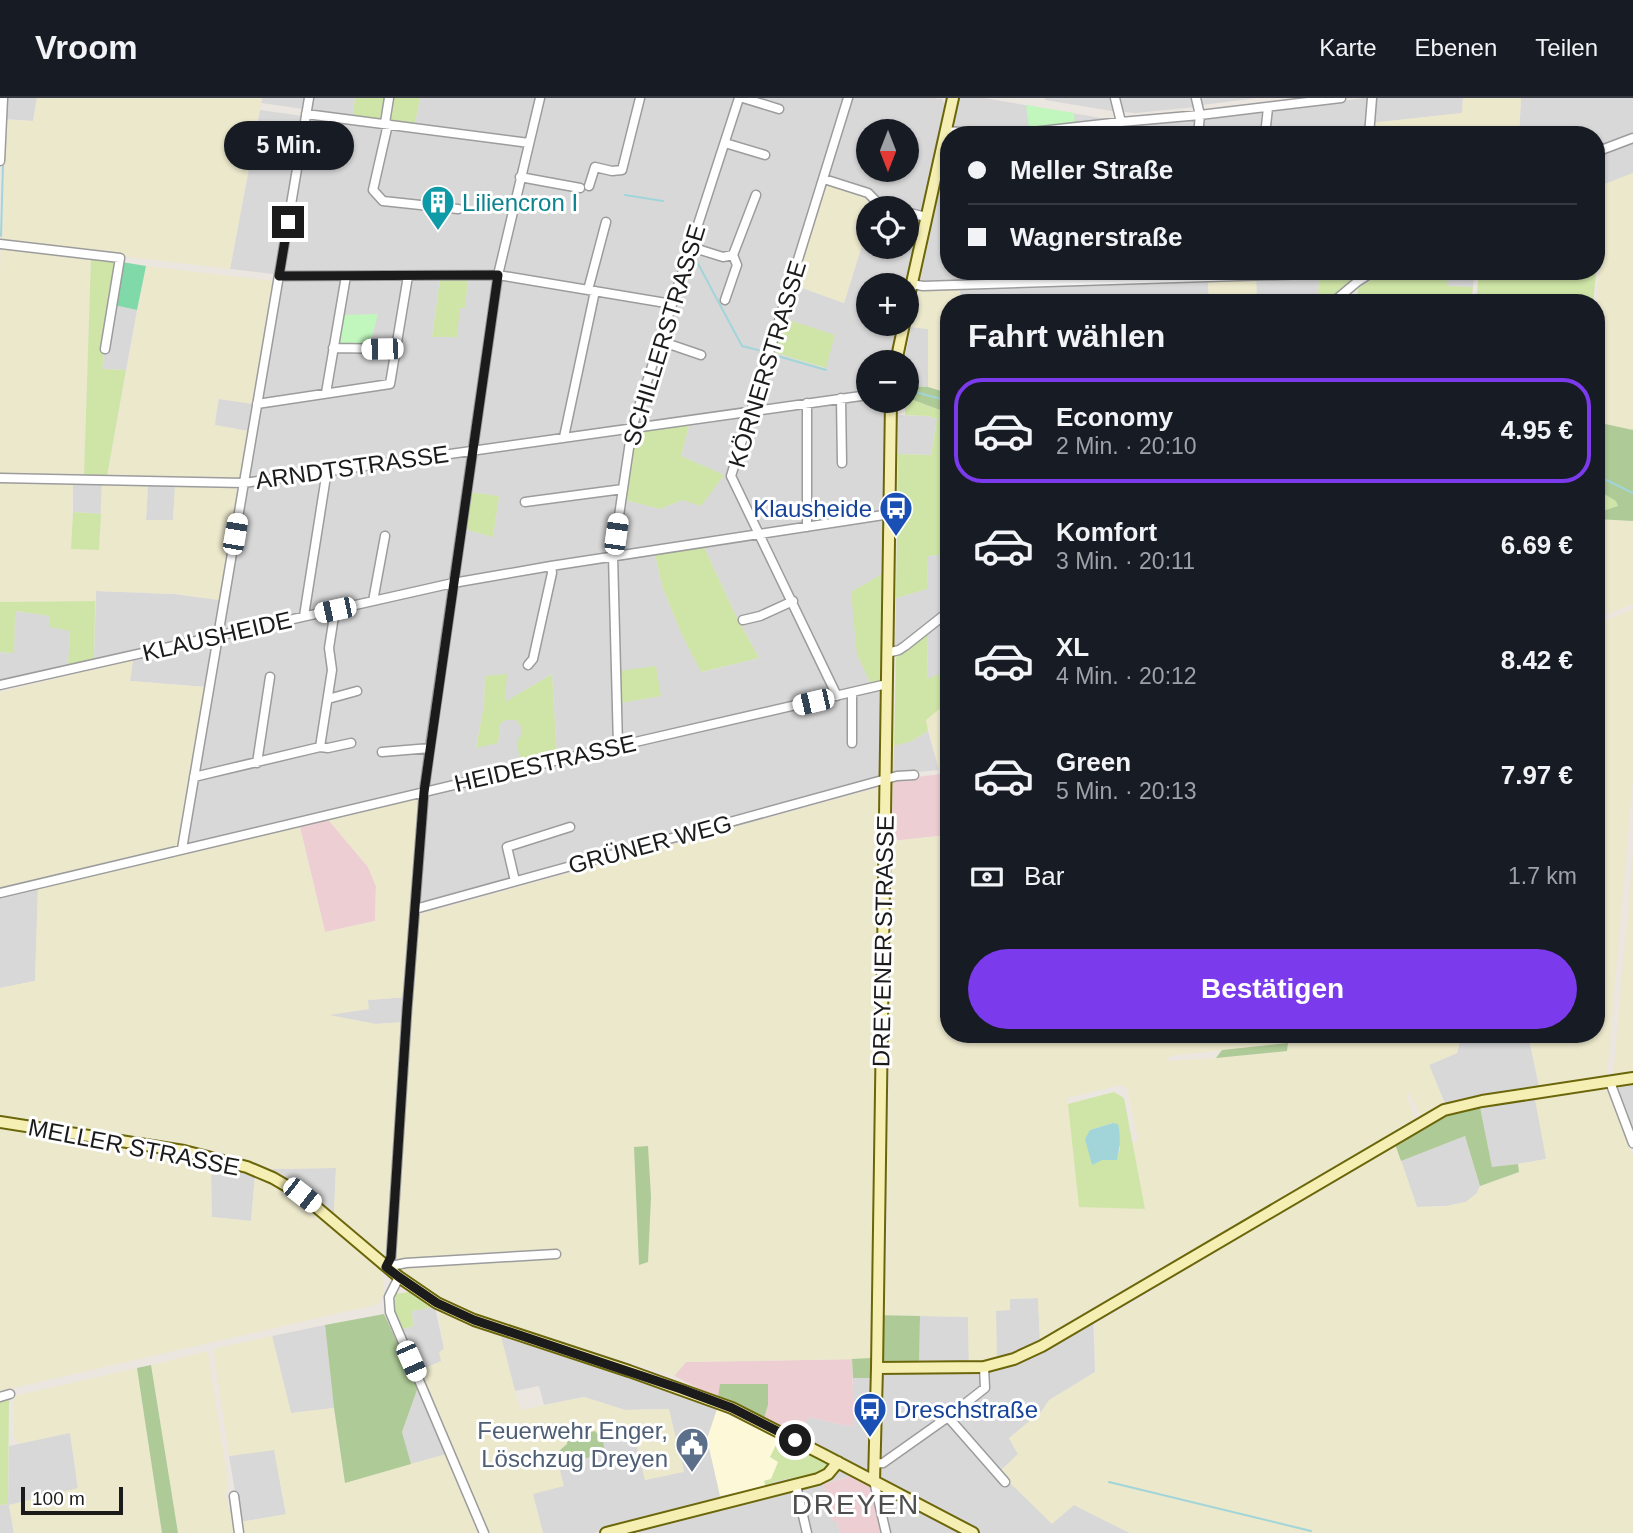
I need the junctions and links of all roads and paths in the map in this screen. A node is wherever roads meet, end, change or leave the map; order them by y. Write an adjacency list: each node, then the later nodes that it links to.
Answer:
1 (3, 98): 30 (street)
2 (309, 98): 16 (street)
3 (389, 98): 19 (street)
4 (540, 98): 26 (street)
5 (640, 98): 34 (street)
6 (741, 98): 15 (street); 27 (street, SCHILLERSTRASSE)
7 (848, 98): 33 (street, KÖRNERSTRASSE)
8 (953, 98): 20 (street)
9 (1115, 98): 18 (street)
10 (1196, 98): 17 (street)
11 (1341, 98): 13 (street)
12 (1371, 98): 24 (street)
13 (1312, 100): 14 (street)
14 (1268, 107): 17 (street); 23 (street)
15 (779, 109)
16 (306, 114): 19 (street); 47 (street)
17 (1200, 116): 18 (street); 22 (street)
18 (1121, 122): 21 (street)
19 (386, 123): 26 (street); 38 (street)
20 (946, 126)
21 (1093, 126)
22 (1199, 126)
23 (1266, 126)
24 (1369, 126)
25 (1633, 138): 28 (street)
26 (529, 143): 31 (street)
27 (725, 143): 29 (street); 43 (street, SCHILLERSTRASSE)
28 (1605, 149)
29 (765, 155)
30 (0, 161)
31 (520, 177): 35 (street); 46 (street)
32 (940, 177): 40 (street)
33 (824, 179): 37 (street); 68 (street, KÖRNERSTRASSE)
34 (589, 186)
35 (580, 188)
36 (756, 195): 44 (street)
37 (871, 196)
38 (458, 209)
39 (919, 215): 40 (street)
40 (926, 217): 45 (street)
41 (606, 222): 54 (street)
42 (0, 244): 60 (street)
43 (691, 247): 44 (street); 57 (street, SCHILLERSTRASSE)
44 (733, 255): 56 (street)
45 (914, 273)
46 (498, 275): 49 (street); 54 (street); 72 (street)
47 (279, 276): 48 (street); 67 (street)
48 (346, 276): 49 (street); 59 (street)
49 (408, 276): 61 (street)
50 (1097, 280): 52 (street)
51 (1353, 280): 55 (street)
52 (1043, 283): 53 (street)
53 (919, 285)
54 (592, 291): 57 (street); 71 (street)
55 (1340, 294)
56 (725, 300)
57 (672, 304): 58 (street, SCHILLERSTRASSE)
58 (660, 341): 62 (street); 70 (street, SCHILLERSTRASSE)
59 (333, 348): 61 (street); 63 (street)
60 (106, 349)
61 (396, 349): 63 (street)
62 (701, 355)
63 (326, 393): 67 (street)
64 (856, 396): 65 (street, ARNDTSTRASSE)
65 (841, 398): 66 (street, ARNDTSTRASSE); 73 (street)
66 (807, 403): 68 (street, ARNDTSTRASSE); 80 (street)
67 (257, 404): 76 (street)
68 (752, 411): 70 (street, ARNDTSTRASSE); 81 (street, KÖRNERSTRASSE)
69 (891, 413): 79 (street, DREYENER STRASSE)
70 (632, 428): 71 (street, ARNDTSTRASSE); 77 (street, SCHILLERSTRASSE)
71 (564, 436): 72 (street, ARNDTSTRASSE)
72 (474, 449): 74 (street, ARNDTSTRASSE); 85 (street)
73 (842, 463)
74 (327, 470): 76 (street, ARNDTSTRASSE); 89 (street)
75 (0, 478): 76 (street, ARNDTSTRASSE)
76 (244, 482): 92 (street)
77 (623, 489): 78 (street); 83 (street, SCHILLERSTRASSE)
78 (524, 502)
79 (890, 514): 80 (street, KLAUSHEIDE); 93 (street, DREYENER STRASSE)
80 (807, 527): 81 (street, KLAUSHEIDE)
81 (760, 535): 83 (street, KLAUSHEIDE); 87 (street, KÖRNERSTRASSE)
82 (385, 536): 86 (street)
83 (613, 556): 84 (street, KLAUSHEIDE); 104 (street, SCHILLERSTRASSE)
84 (551, 566): 85 (street, KLAUSHEIDE); 94 (street)
85 (453, 583): 86 (street, KLAUSHEIDE); 106 (street)
86 (373, 601): 88 (street, KLAUSHEIDE)
87 (793, 601): 91 (street); 100 (street, KÖRNERSTRASSE)
88 (335, 610): 89 (street, KLAUSHEIDE); 101 (street)
89 (303, 616): 92 (street, KLAUSHEIDE)
90 (940, 618): 93 (street)
91 (743, 620)
92 (218, 636): 97 (street, KLAUSHEIDE); 110 (street)
93 (887, 653): 96 (street, DREYENER STRASSE)
94 (528, 665)
95 (271, 677): 108 (street)
96 (887, 684): 99 (street, HEIDESTRASSE); 111 (street, DREYENER STRASSE)
97 (0, 685)
98 (357, 691): 101 (street)
99 (852, 693): 100 (street, HEIDESTRASSE); 103 (street)
100 (837, 696): 104 (street, HEIDESTRASSE)
101 (328, 699): 105 (street)
102 (351, 743): 105 (street)
103 (852, 743)
104 (618, 746): 112 (street, HEIDESTRASSE)
105 (320, 747): 108 (street)
106 (430, 748): 107 (street); 112 (street)
107 (382, 752)
108 (257, 763): 110 (street)
109 (914, 775): 111 (street, GRÜNER WEG)
110 (194, 777): 114 (street)
111 (886, 779): 115 (street, GRÜNER WEG); 126 (street, DREYENER STRASSE)
112 (424, 792): 114 (street, HEIDESTRASSE); 117 (street)
113 (570, 827): 115 (street)
114 (182, 849): 116 (street, HEIDESTRASSE)
115 (515, 881): 117 (street, GRÜNER WEG)
116 (0, 892)
117 (415, 909): 123 (street)
118 (1633, 1079): 119 (street)
119 (1610, 1082): 121 (street); 125 (street)
120 (0, 1122): 123 (street, MELLER STRASSE)
121 (1633, 1143)
122 (556, 1254): 123 (street)
123 (386, 1267): 124 (street, MELLER STRASSE)
124 (399, 1277): 130 (street, MELLER STRASSE); 137 (street)
125 (984, 1367): 126 (street); 129 (street)
126 (877, 1368): 131 (street, DREYENER STRASSE)
127 (10, 1394): 128 (street)
128 (0, 1397)
129 (948, 1417): 131 (street); 133 (street)
130 (838, 1462): 132 (street, MELLER STRASSE); 134 (street)
131 (874, 1464): 132 (street, DREYENER STRASSE)
132 (874, 1481): 140 (street); 141 (street, MELLER STRASSE)
133 (1005, 1482)
134 (796, 1485): 138 (street); 139 (street)
135 (233, 1496): 136 (street)
136 (239, 1533)
137 (484, 1533)
138 (606, 1533)
139 (807, 1533)
140 (886, 1533)
141 (973, 1533)

